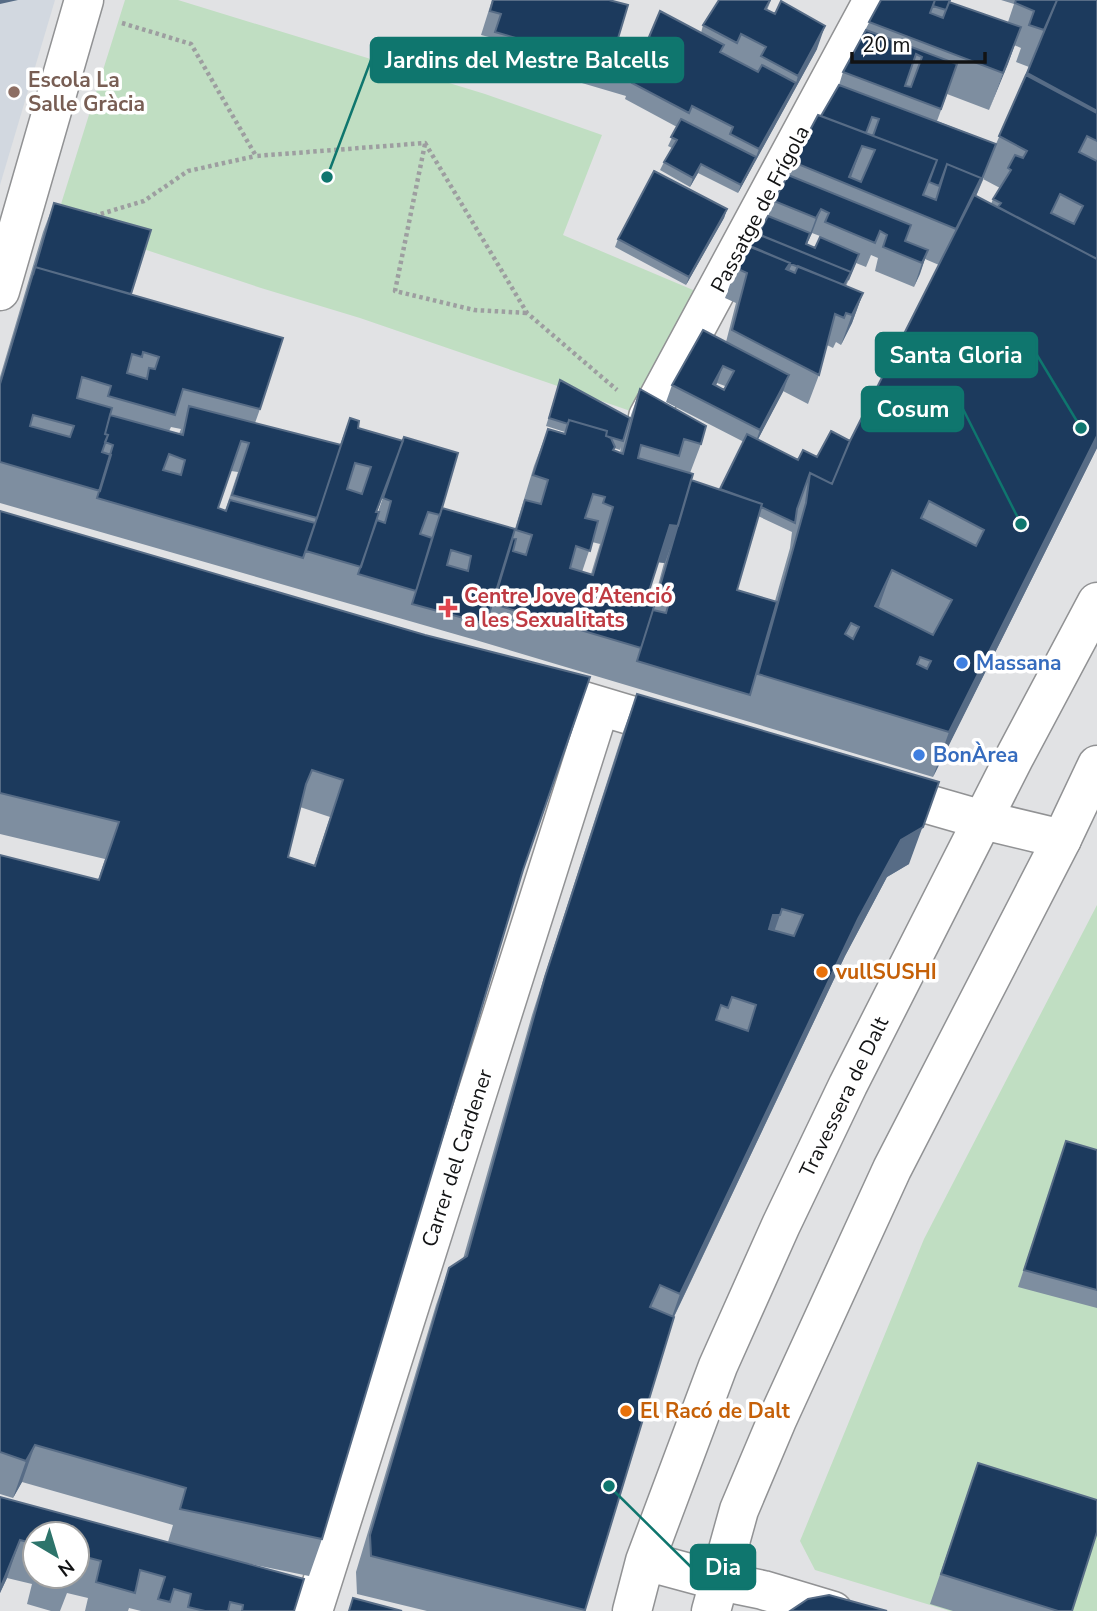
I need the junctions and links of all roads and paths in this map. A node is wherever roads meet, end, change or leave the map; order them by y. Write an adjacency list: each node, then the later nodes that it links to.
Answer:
1 (84, 0): 7 (street)
2 (873, 0): 10 (street, Passatge de Frígola)
3 (116, 21): 5 (path)
4 (425, 143): 5 (path); 9 (path); 9 (path)
5 (256, 156): 6 (path)
6 (82, 212)
7 (6, 247): 8 (street)
8 (0, 291)
9 (527, 313): 10 (path)
10 (648, 417)
11 (1097, 602): 17 (street, Travessera de Dalt)
12 (494, 675): 13 (street)
13 (600, 706): 14 (street); 22 (street, Carrer del Cardener)
14 (717, 741)
15 (1097, 765): 18 (street)
16 (847, 780): 17 (street)
17 (983, 820): 18 (street); 19 (street, Travessera de Dalt)
18 (1062, 839): 21 (street)
19 (645, 1561): 21 (street); 23 (street, Travessera de Dalt)
20 (275, 1595): 22 (street)
21 (715, 1596): 24 (street)
22 (320, 1610)
23 (632, 1611)
24 (833, 1611)

